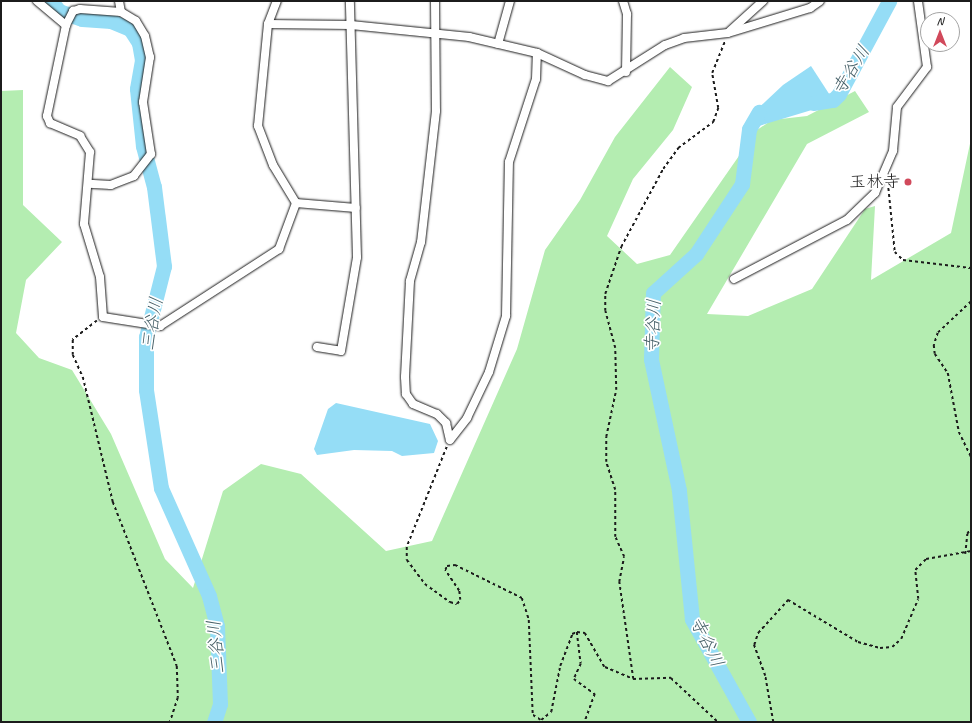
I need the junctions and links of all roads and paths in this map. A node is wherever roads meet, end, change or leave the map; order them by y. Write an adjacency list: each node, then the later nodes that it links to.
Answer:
1 (37, 1): 12 (street)
2 (119, 1): 11 (street)
3 (276, 1): 13 (street)
4 (350, 1): 14 (street)
5 (435, 1): 16 (street)
6 (510, 1): 17 (street)
7 (623, 1): 19 (street)
8 (763, 1): 15 (street)
9 (820, 1): 15 (street)
10 (918, 1): 20 (street)
11 (121, 12): 12 (street); 21 (street)
12 (68, 23): 21 (street)
13 (268, 24): 14 (street); 22 (street)
14 (351, 25): 16 (street); 23 (street)
15 (728, 33): 19 (street); 35 (path)
16 (436, 36): 17 (street); 29 (street)
17 (498, 44): 18 (street)
18 (537, 53): 19 (street); 29 (street)
19 (626, 72)
20 (887, 170): 24 (path); 25 (street)
21 (88, 184): 27 (street)
22 (296, 203): 23 (street); 27 (street)
23 (356, 208): 28 (street)
24 (971, 268)
25 (734, 279)
26 (971, 302): 30 (path)
27 (103, 317): 36 (path)
28 (316, 347)
29 (450, 440): 34 (path)
30 (971, 457)
31 (971, 528): 33 (path)
32 (971, 551): 33 (path)
33 (965, 554): 39 (path)
34 (577, 632): 35 (path); 37 (path)
35 (633, 679): 38 (path)
36 (170, 722)
37 (585, 722)
38 (718, 722)
39 (773, 722)

